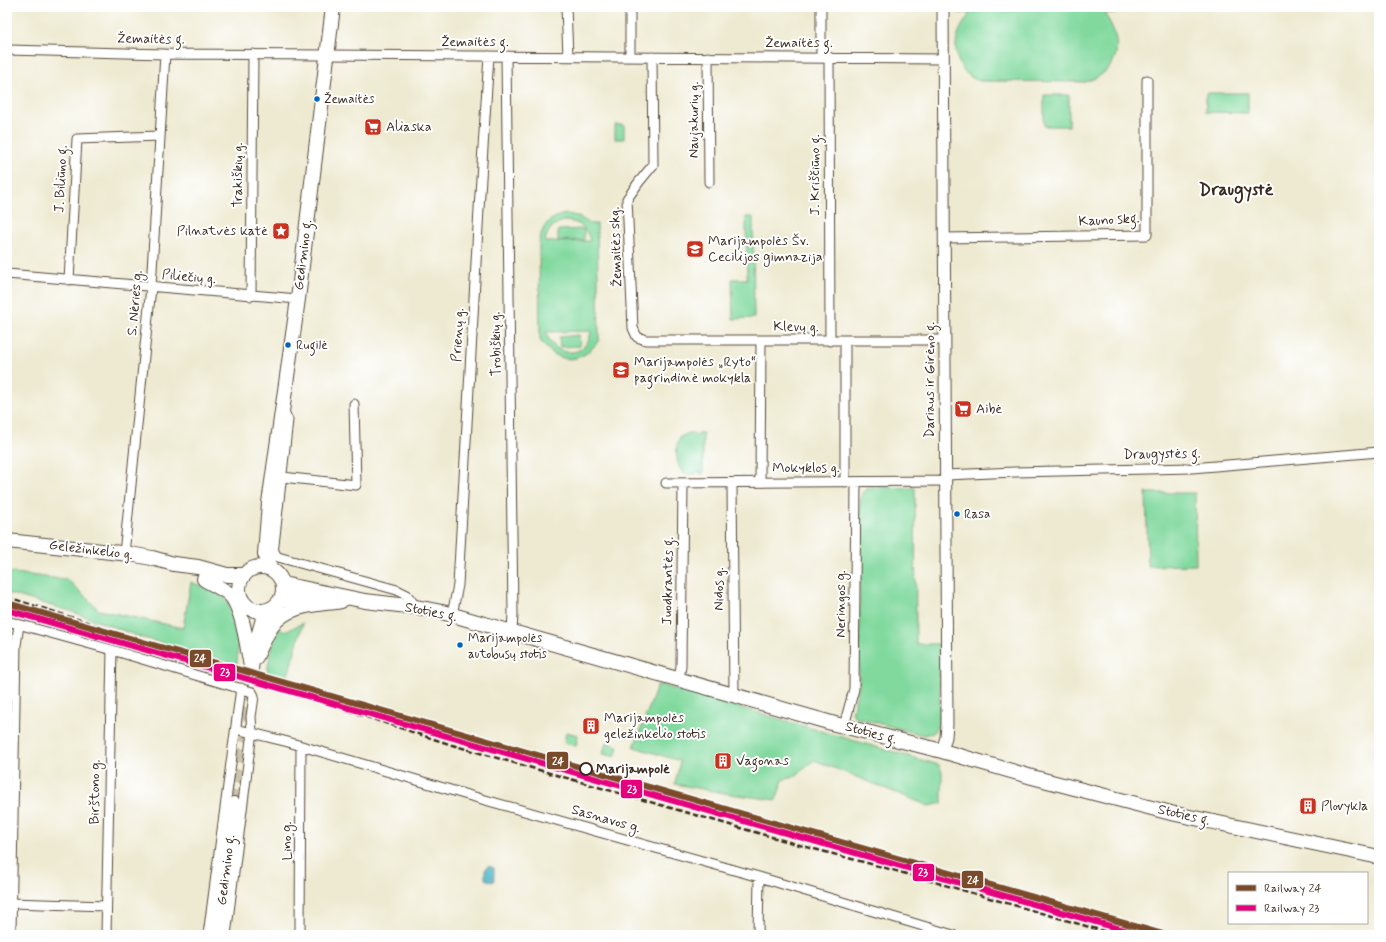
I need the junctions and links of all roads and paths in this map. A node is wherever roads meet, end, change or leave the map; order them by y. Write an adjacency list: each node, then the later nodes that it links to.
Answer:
1 (333, 7): 9 (main road, Gedimino g.)
2 (566, 7): 12 (street)
3 (630, 7): 13 (street)
4 (821, 7): 16 (street, J. Kriščiūno g.)
5 (943, 7): 17 (street, Dariaus ir Girėno g.)
6 (7, 50): 7 (street, Žemaitės g.)
7 (165, 54): 8 (street, Žemaitės g.); 19 (street, S. Nėries g.)
8 (253, 54): 9 (street, Žemaitės g.); 25 (street, Trakiškių g.)
9 (327, 54): 10 (street, Žemaitės g.); 26 (main road, Gedimino g.)
10 (489, 56): 11 (street, Žemaitės g.); 57 (street, Prienų g.)
11 (506, 56): 12 (street, Žemaitės g.); 60 (street, Trobiškių g.)
12 (568, 56): 13 (street, Žemaitės g.)
13 (630, 57): 14 (street, Žemaitės g.)
14 (652, 57): 15 (street, Žemaitės g.); 27 (street, Žemaitės skg.)
15 (708, 57): 16 (street, Žemaitės g.); 20 (street, Naujakurių g.)
16 (825, 57): 17 (street, Žemaitės g.); 30 (street, J. Kriščiūno g.)
17 (944, 59): 21 (street, Dariaus ir Girėno g.)
18 (1147, 80): 21 (street, Kauno skg.)
19 (160, 136): 23 (street, J. Biliūno g.); 24 (street, S. Nėries g.)
20 (708, 182)
21 (945, 238): 29 (street, Dariaus ir Girėno g.)
22 (7, 274): 23 (street, Piliečių g.)
23 (69, 280): 24 (street, Piliečių g.)
24 (151, 287): 25 (street, Piliečių g.); 45 (street, S. Nėries g.)
25 (251, 296): 26 (street, Piliečių g.)
26 (298, 299): 33 (main road, Gedimino g.)
27 (646, 340): 28 (street, Klevų g.)
28 (761, 340): 30 (street, Klevų g.); 38 (street)
29 (945, 340): 31 (street, Klevų g.); 36 (street, Dariaus ir Girėno g.)
30 (830, 341): 31 (street, Klevų g.)
31 (845, 341): 39 (street)
32 (354, 404): 35 (street)
33 (282, 410): 35 (street); 43 (main road, Gedimino g.)
34 (1379, 452): 36 (street, Draugystės g.)
35 (282, 477): 55 (street)
36 (946, 478): 40 (street, Mokyklos g.); 71 (street, Dariaus ir Girėno g.)
37 (732, 482): 38 (street, Mokyklos g.); 42 (street, Mokyklos g.); 65 (street, Nidos g.)
38 (760, 482): 39 (street, Mokyklos g.)
39 (845, 482): 40 (street, Mokyklos g.)
40 (856, 482): 66 (street, Neringos g.)
41 (666, 483): 42 (street, Mokyklos g.)
42 (683, 483): 63 (street, Juodkrantės g.)
43 (269, 503): 47 (main road, Gedimino g.); 48 (main road, Gedimino g.)
44 (7, 541): 45 (main road, Geležinkelio g.)
45 (124, 554): 46 (main road, Geležinkelio g.)
46 (174, 564): 48 (main road, Geležinkelio g.); 49 (main road, Geležinkelio g.)
47 (271, 569): 48 (main road); 50 (main road)
48 (247, 572): 51 (main road)
49 (204, 579): 51 (main road, Geležinkelio g.); 62 (main road)
50 (283, 584): 52 (main road); 54 (main road, Stoties g.)
51 (239, 593): 56 (main road)
52 (282, 599): 53 (main road, Stoties g.); 56 (main road)
53 (341, 602): 54 (main road, Stoties g.); 62 (main road)
54 (365, 602): 55 (main road, Stoties g.)
55 (416, 607): 57 (main road, Stoties g.)
56 (258, 610): 62 (main road)
57 (452, 615): 60 (main road, Stoties g.)
58 (7, 621): 59 (street)
59 (19, 625): 61 (street); 69 (street)
60 (512, 632): 63 (main road, Stoties g.)
61 (112, 650): 64 (street); 76 (street, Birštono g.)
62 (252, 663)
63 (678, 680): 65 (main road, Stoties g.)
64 (241, 688): 67 (street); 68 (street)
65 (734, 695): 66 (main road, Stoties g.)
66 (844, 726): 71 (main road, Stoties g.)
67 (236, 729): 68 (street, Sasnavos g.); 80 (street)
68 (252, 732): 70 (street, Sasnavos g.); 82 (street)
69 (10, 743): 75 (street)
70 (301, 746): 74 (street, Sasnavos g.); 83 (street, Lino g.)
71 (942, 751): 73 (main road, Stoties g.)
72 (234, 804): 81 (main road, Gedimino g.)
73 (1379, 857)
74 (759, 877): 77 (street, Sasnavos g.); 84 (street)
75 (11, 903): 76 (street); 78 (street)
76 (106, 906): 79 (street, Birštono g.)
77 (949, 934)
78 (11, 935)
79 (106, 935)
80 (208, 935)
81 (217, 935)
82 (226, 935)
83 (300, 935)
84 (758, 935)

